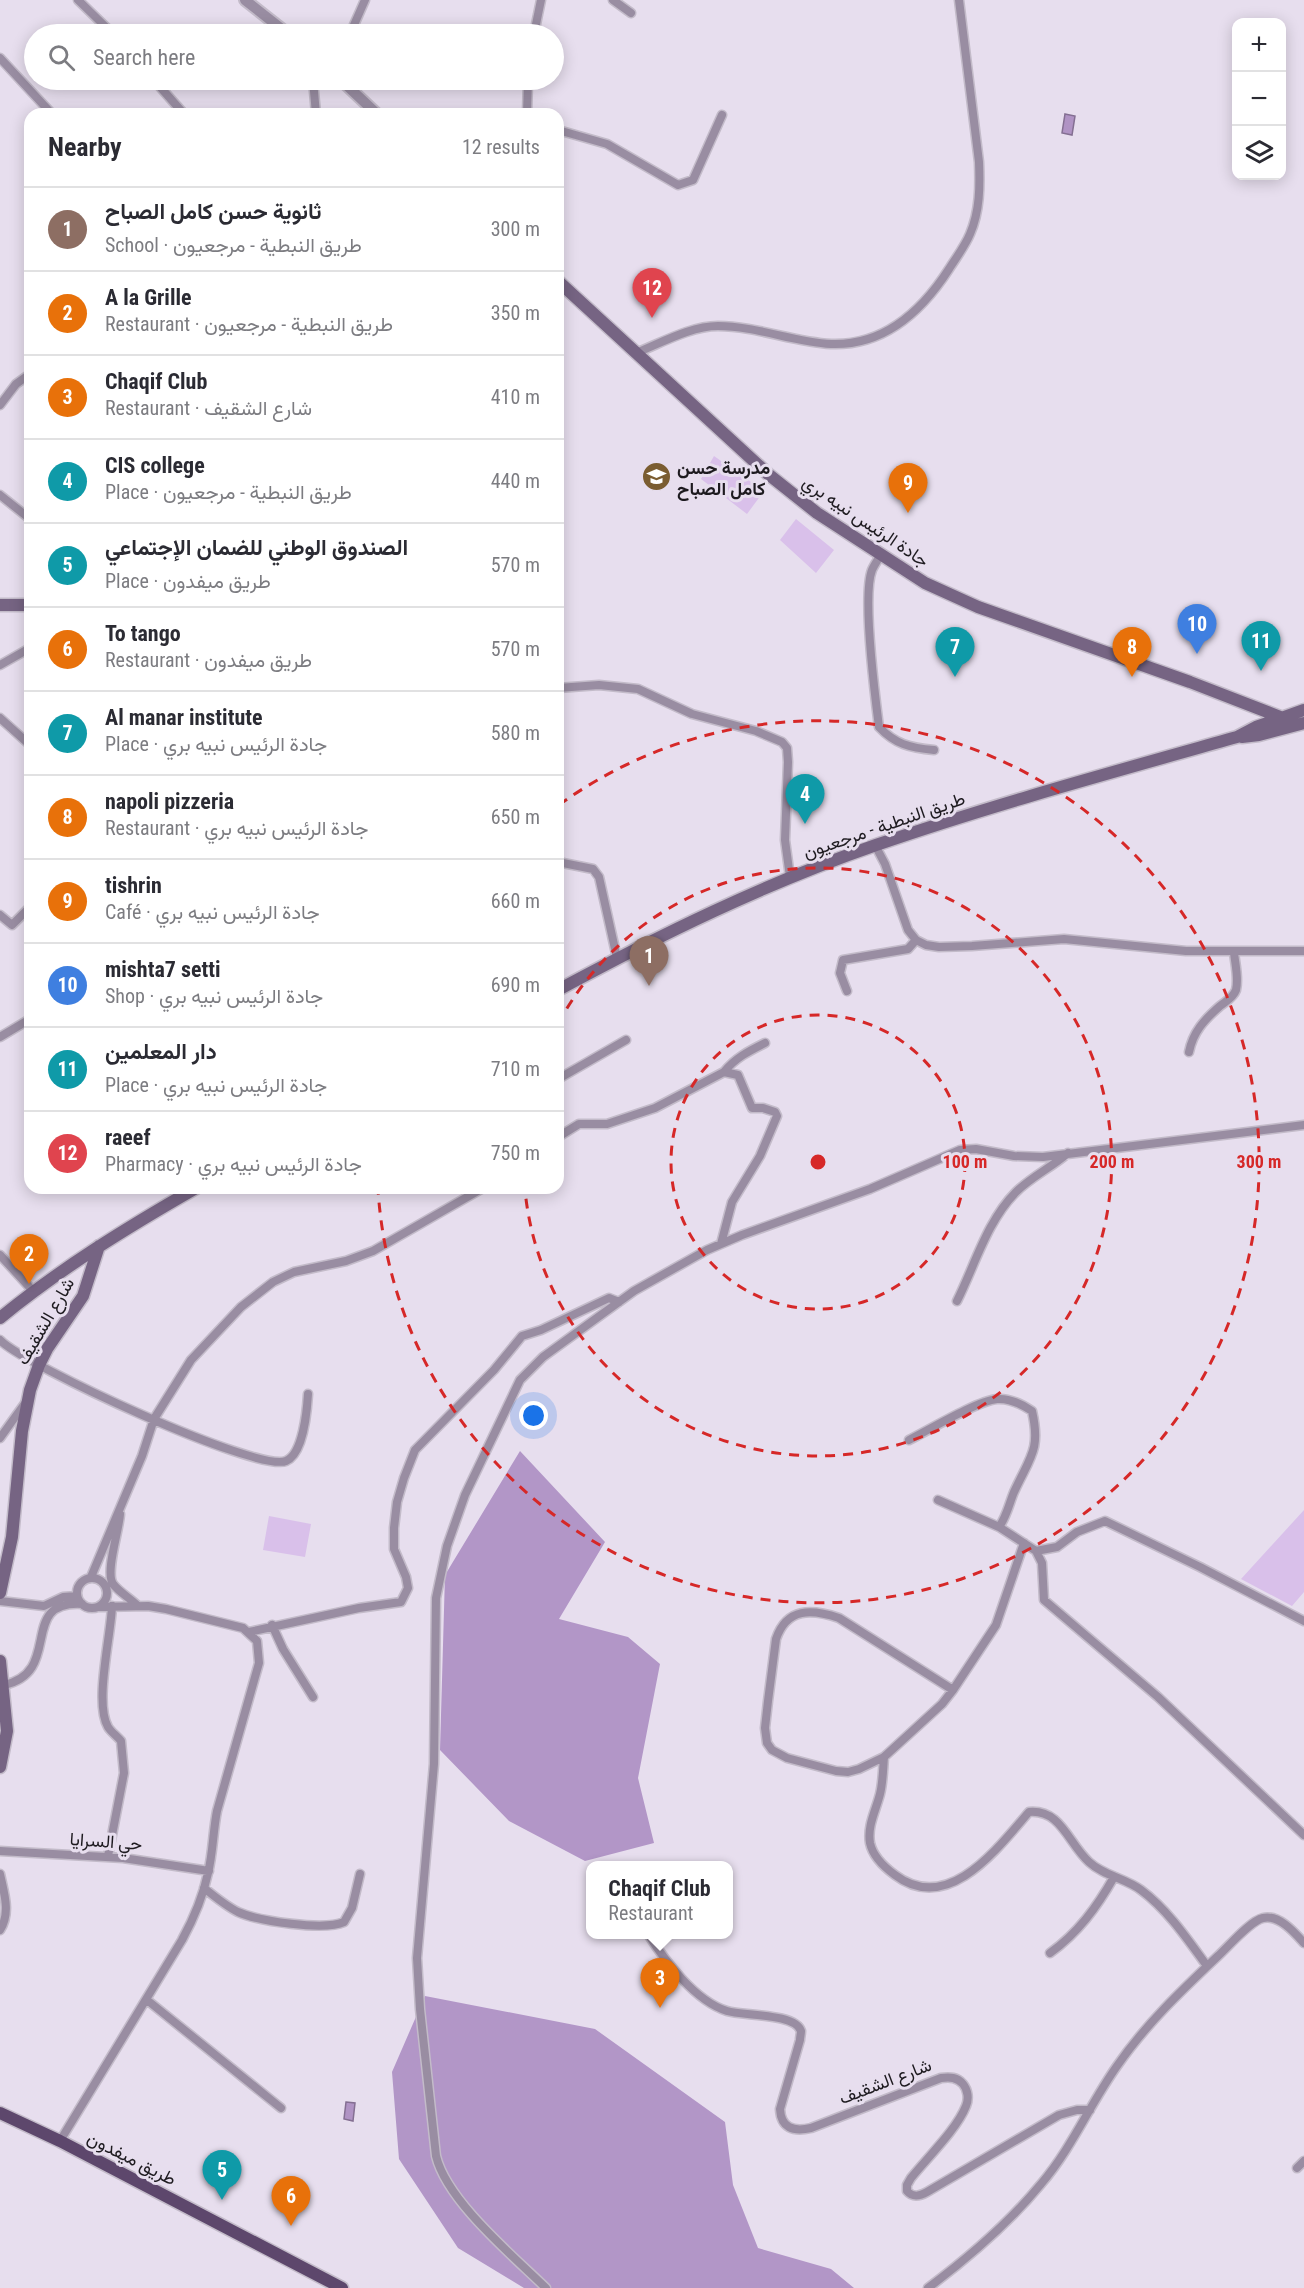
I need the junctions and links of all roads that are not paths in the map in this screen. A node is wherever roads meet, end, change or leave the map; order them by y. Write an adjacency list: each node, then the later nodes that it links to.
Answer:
1 (78, 0): 9 (street)
2 (245, 0): 7 (street)
3 (365, 0): 11 (street)
4 (541, 0): 12 (street)
5 (614, 0): 8 (street)
6 (959, 0): 28 (street)
7 (255, 4): 10 (street)
8 (632, 13)
9 (103, 24)
10 (277, 24)
11 (354, 24)
12 (536, 24)
13 (0, 58): 14 (street)
14 (24, 84)
15 (30, 90): 20 (street)
16 (163, 90): 21 (street)
17 (314, 90): 22 (street)
18 (352, 90): 23 (street)
19 (528, 90): 24 (street)
20 (46, 108)
21 (179, 108)
22 (315, 108)
23 (371, 108)
24 (527, 108)
25 (722, 115): 26 (street)
26 (564, 132)
27 (564, 287): 28 (main road, جادة الرئيس نبيه بري)
28 (636, 353): 33 (main road, جادة الرئيس نبيه بري)
29 (24, 378): 30 (street)
30 (0, 405)
31 (0, 495): 32 (street)
32 (24, 514)
33 (881, 554): 40 (main road, جادة الرئيس نبيه بري); 42 (street)
34 (0, 605): 35 (main road)
35 (24, 605)
36 (24, 651): 37 (street)
37 (0, 665)
38 (564, 688): 45 (street)
39 (0, 718): 41 (street)
40 (1297, 719): 43 (main road, طريق النبطية - مرجعيون)
41 (24, 740)
42 (934, 750)
43 (874, 845): 45 (main road, طريق النبطية - مرجعيون); 48 (street)
44 (564, 863): 51 (street)
45 (790, 878): 51 (main road, طريق النبطية - مرجعيون)
46 (24, 913): 47 (street)
47 (0, 915)
48 (916, 940): 50 (street); 53 (street)
49 (1304, 951): 50 (street)
50 (1234, 952): 58 (street)
51 (618, 958): 52 (main road, طريق النبطية - مرجعيون)
52 (564, 987)
53 (847, 991)
54 (24, 1025): 55 (street)
55 (0, 1037)
56 (626, 1040): 60 (street)
57 (765, 1043): 59 (street)
58 (1189, 1052)
59 (724, 1072): 62 (street); 66 (street)
60 (564, 1076)
61 (1304, 1125): 63 (street)
62 (564, 1134)
63 (1068, 1153): 66 (street); 70 (street)
64 (186, 1194): 67 (main road)
65 (473, 1194): 77 (street)
66 (721, 1244): 71 (street)
67 (99, 1246): 69 (main road); 74 (main road, شارع الشقيف)
68 (0, 1255): 69 (street)
69 (33, 1291): 72 (main road)
70 (957, 1301)
71 (619, 1302): 95 (street); 125 (street)
72 (0, 1318)
73 (0, 1340): 74 (street)
74 (39, 1365): 76 (main road, شارع الشقيف); 77 (street)
75 (308, 1394): 77 (street)
76 (28, 1401): 78 (street); 87 (main road, شارع الشقيف)
77 (154, 1419): 81 (street)
78 (0, 1438)
79 (909, 1440): 82 (street)
80 (938, 1500): 82 (street)
81 (120, 1508): 85 (street); 86 (street)
82 (999, 1527): 83 (street)
83 (1024, 1543): 84 (street); 99 (street)
84 (1036, 1551): 94 (street); 104 (street)
85 (91, 1577): 86 (street); 88 (street)
86 (109, 1585): 92 (street); 93 (street)
87 (0, 1593)
88 (77, 1596): 89 (street); 90 (street)
89 (0, 1601)
90 (82, 1604): 93 (street); 98 (street)
91 (112, 1606): 92 (street); 93 (street); 106 (street)
92 (138, 1606): 96 (street)
93 (100, 1607)
94 (1304, 1621)
95 (272, 1625): 96 (street); 100 (street)
96 (249, 1632): 107 (street)
97 (0, 1661): 98 (main road)
98 (4, 1685): 101 (main road)
99 (953, 1690): 102 (street); 102 (street)
100 (313, 1697)
101 (3, 1706): 103 (main road)
102 (884, 1757): 110 (street)
103 (0, 1767)
104 (1304, 1835)
105 (0, 1851): 106 (street, حي السرايا)
106 (108, 1856): 107 (street, حي السرايا)
107 (209, 1870): 111 (street)
108 (0, 1874): 112 (street)
109 (360, 1874): 111 (street)
110 (1114, 1877): 115 (street); 116 (street)
111 (204, 1888): 117 (street)
112 (0, 1930)
113 (651, 1939): 119 (street, شارع الشقيف)
114 (1304, 1943): 116 (street)
115 (1050, 1953)
116 (1207, 1966): 119 (street)
117 (147, 2000): 118 (street); 121 (street)
118 (281, 2108)
119 (1090, 2110): 126 (street)
120 (0, 2113): 121 (main road, طريق ميفدون)
121 (60, 2141): 124 (main road, طريق ميفدون)
122 (1304, 2161): 123 (street)
123 (1297, 2168)
124 (342, 2288)
125 (546, 2288)
126 (928, 2288)

